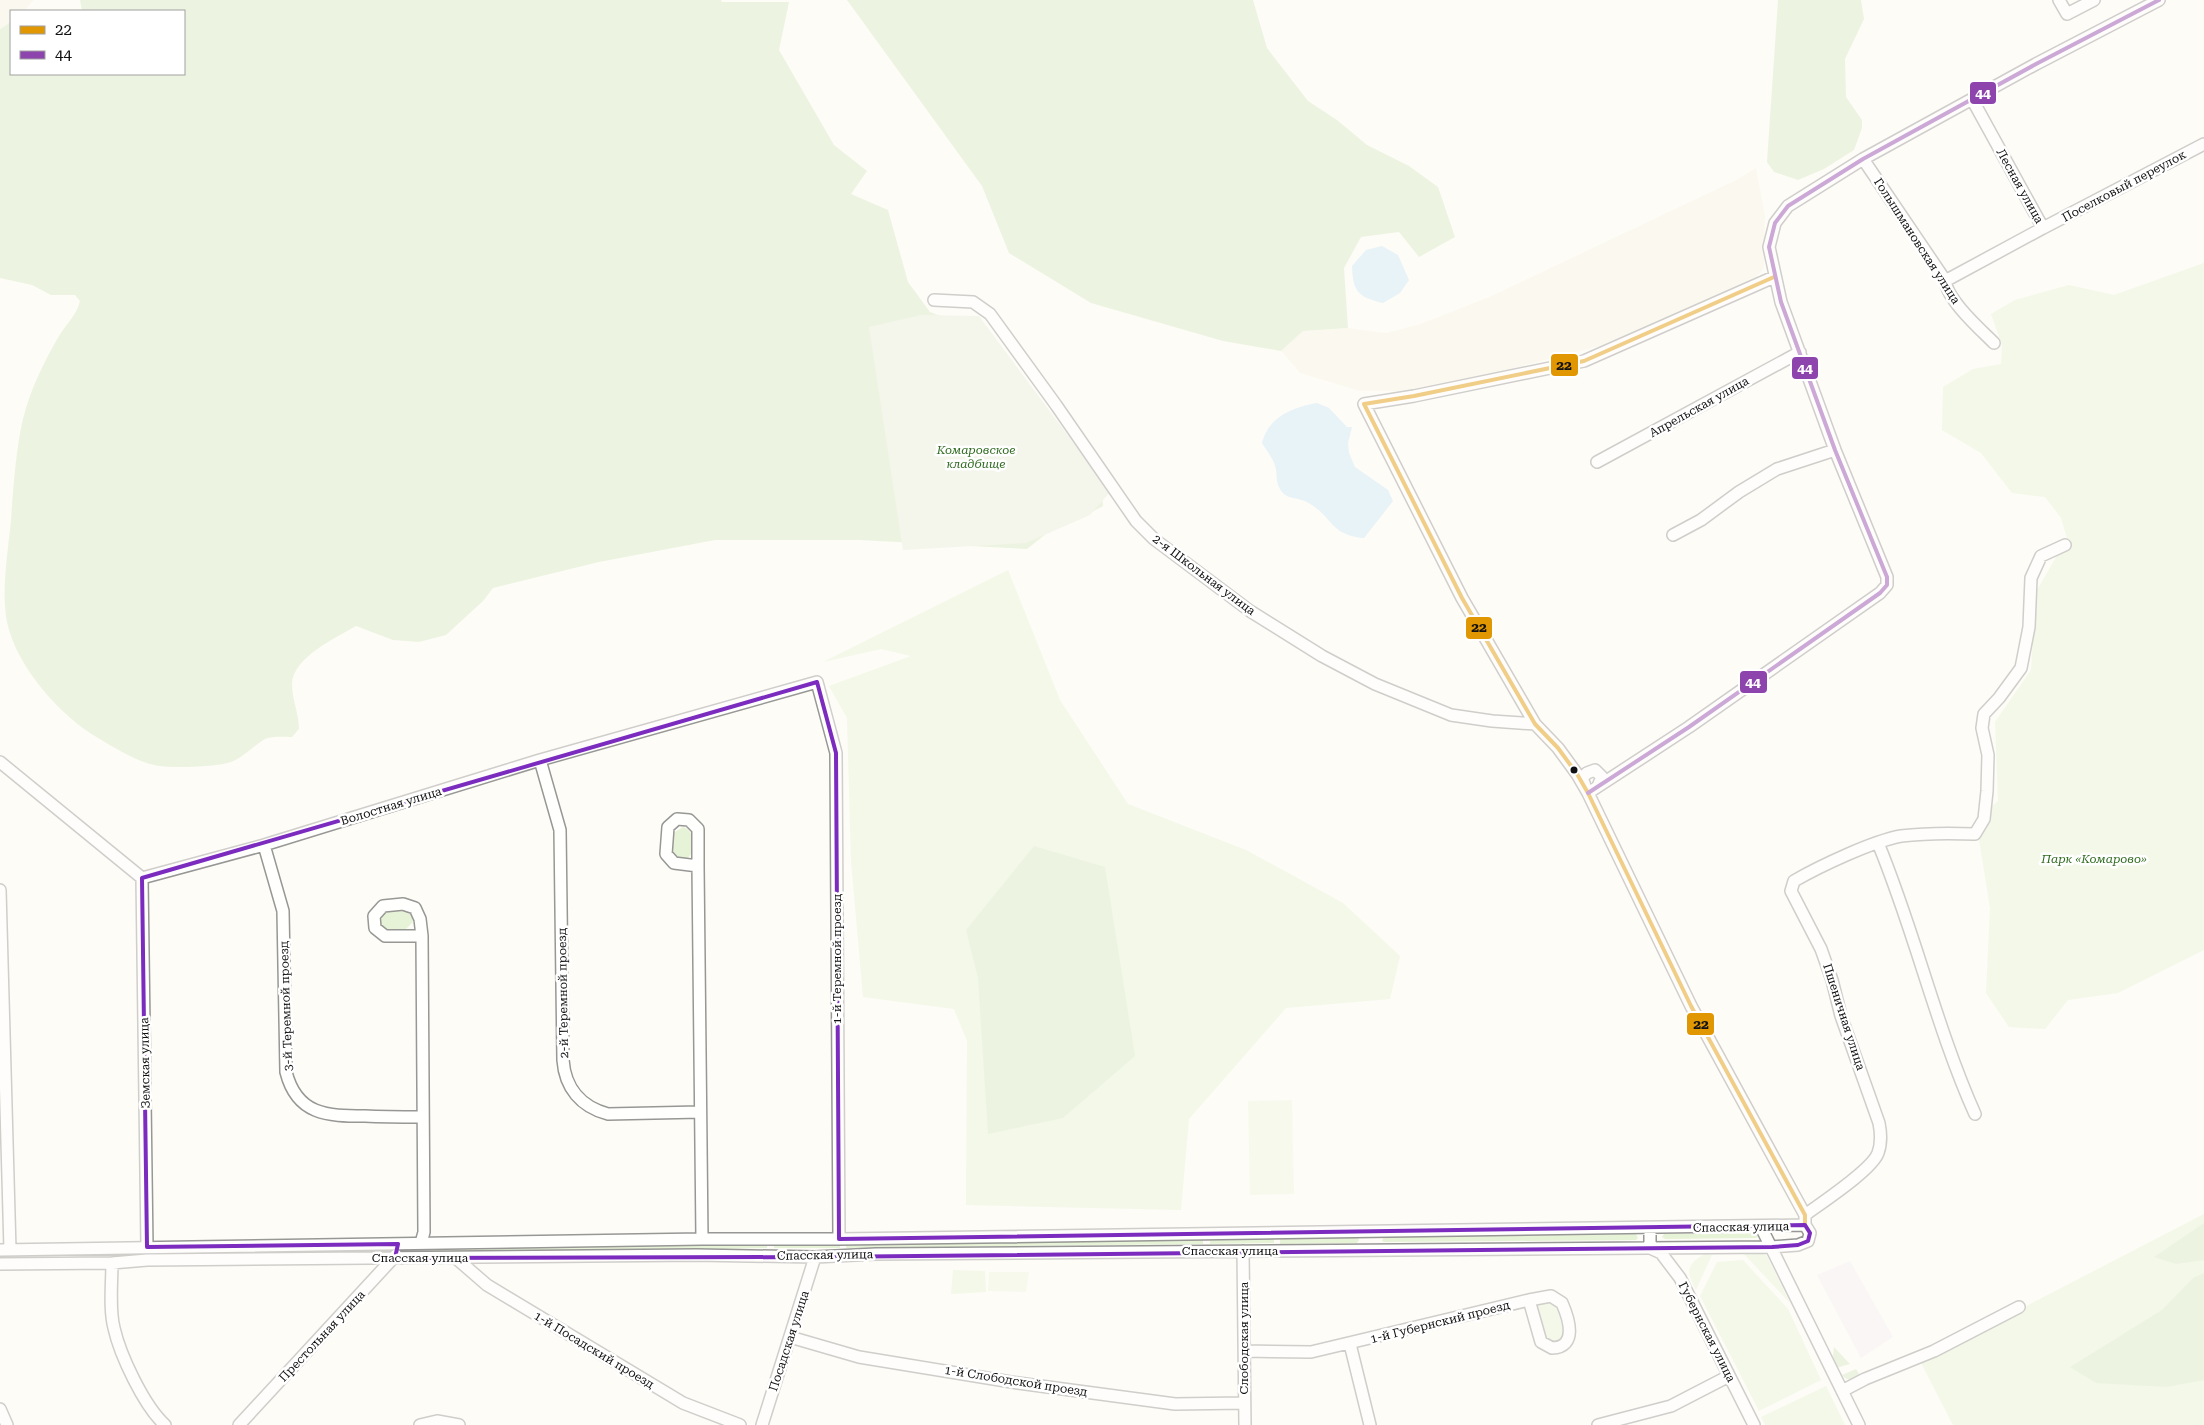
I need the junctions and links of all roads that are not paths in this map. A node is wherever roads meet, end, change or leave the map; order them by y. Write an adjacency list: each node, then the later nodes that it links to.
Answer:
1 (2059, 0): 2 (street)
2 (2094, 0)
3 (2159, 0): 4 (street)
4 (1972, 99): 6 (street); 7 (street, Лесная улица)
5 (2204, 144): 7 (street, Поселковый переулок)
6 (1863, 158): 8 (street); 9 (street, Голышмановская улица)
7 (2043, 228): 9 (street, Лесная улица)
8 (1774, 277): 12 (street); 18 (street)
9 (1945, 281): 11 (street, Голышмановская улица)
10 (934, 300): 18 (street, 2-я Школьная улица)
11 (1994, 343)
12 (1800, 352): 13 (street); 14 (street, Апрельская улица)
13 (1835, 450): 15 (street); 21 (street)
14 (1597, 462)
15 (1672, 535)
16 (2065, 545): 23 (street, Пшеничная улица)
17 (817, 682): 19 (street, Волостная улица); 39 (street, 1-й Теремной проезд)
18 (1535, 724): 22 (street)
19 (540, 760): 24 (street, Волостная улица); 30 (street, 2-й Теремной проезд)
20 (0, 762): 26 (street)
21 (1598, 786): 22 (street); 22 (street)
22 (1587, 791): 34 (street)
23 (1878, 844): 31 (street); 34 (street, Пшеничная улица)
24 (264, 845): 26 (street, Волостная улица); 32 (street, 3-й Теремной проезд)
25 (698, 866): 30 (street)
26 (142, 878): 43 (street, Земская улица)
27 (0, 890): 28 (street)
28 (1, 911): 33 (street)
29 (422, 936): 32 (street)
30 (700, 1112): 38 (street)
31 (1975, 1114)
32 (423, 1117): 40 (street)
33 (3, 1121): 45 (street)
34 (1805, 1220): 35 (street, Спасская улица); 42 (street, Спасская улица)
35 (1761, 1227): 36 (street, Спасская улица); 42 (street)
36 (1650, 1228): 37 (street, Спасская улица); 44 (street)
37 (1366, 1232): 39 (street, Спасская улица); 46 (street)
38 (702, 1239): 39 (street, Спасская улица); 40 (street, Спасская улица)
39 (839, 1239)
40 (421, 1243): 41 (street, Спасская улица)
41 (398, 1244): 43 (street, Спасская улица); 49 (street)
42 (1772, 1247): 44 (street, Спасская улица); 59 (street)
43 (147, 1248): 45 (street, Спасская улица)
44 (1650, 1248): 46 (street, Спасская улица); 58 (street, Губернская улица)
45 (5, 1250)
46 (1366, 1250): 47 (street, Спасская улица)
47 (1243, 1251): 48 (street, Спасская улица); 57 (street, Слободская улица)
48 (815, 1257): 50 (street, Спасская улица); 55 (street, Посадская улица)
49 (395, 1258): 50 (street, Спасская улица); 51 (street, Спасская улица); 64 (street, Престольная улица)
50 (457, 1259): 67 (street, 1-й Посадский проезд)
51 (112, 1263): 52 (street, Спасская улица); 63 (street)
52 (0, 1264)
53 (1529, 1300): 53 (street, 1-й Губернский проезд); 56 (street, 1-й Губернский проезд)
54 (2019, 1307): 59 (street)
55 (790, 1338): 60 (street, 1-й Слободской проезд); 68 (street, Посадская улица)
56 (1350, 1344): 57 (street, 1-й Губернский проезд); 70 (street)
57 (1245, 1351): 60 (street, Слободская улица)
58 (1729, 1376): 71 (street); 72 (street, Губернская улица)
59 (1842, 1391): 73 (street)
60 (1244, 1403): 69 (street, Слободская улица)
61 (0, 1409): 62 (street)
62 (7, 1425)
63 (165, 1425)
64 (239, 1425)
65 (420, 1425): 66 (street)
66 (459, 1425)
67 (740, 1425)
68 (762, 1425)
69 (1245, 1425)
70 (1370, 1425)
71 (1598, 1425)
72 (1754, 1425)
73 (1859, 1425)

